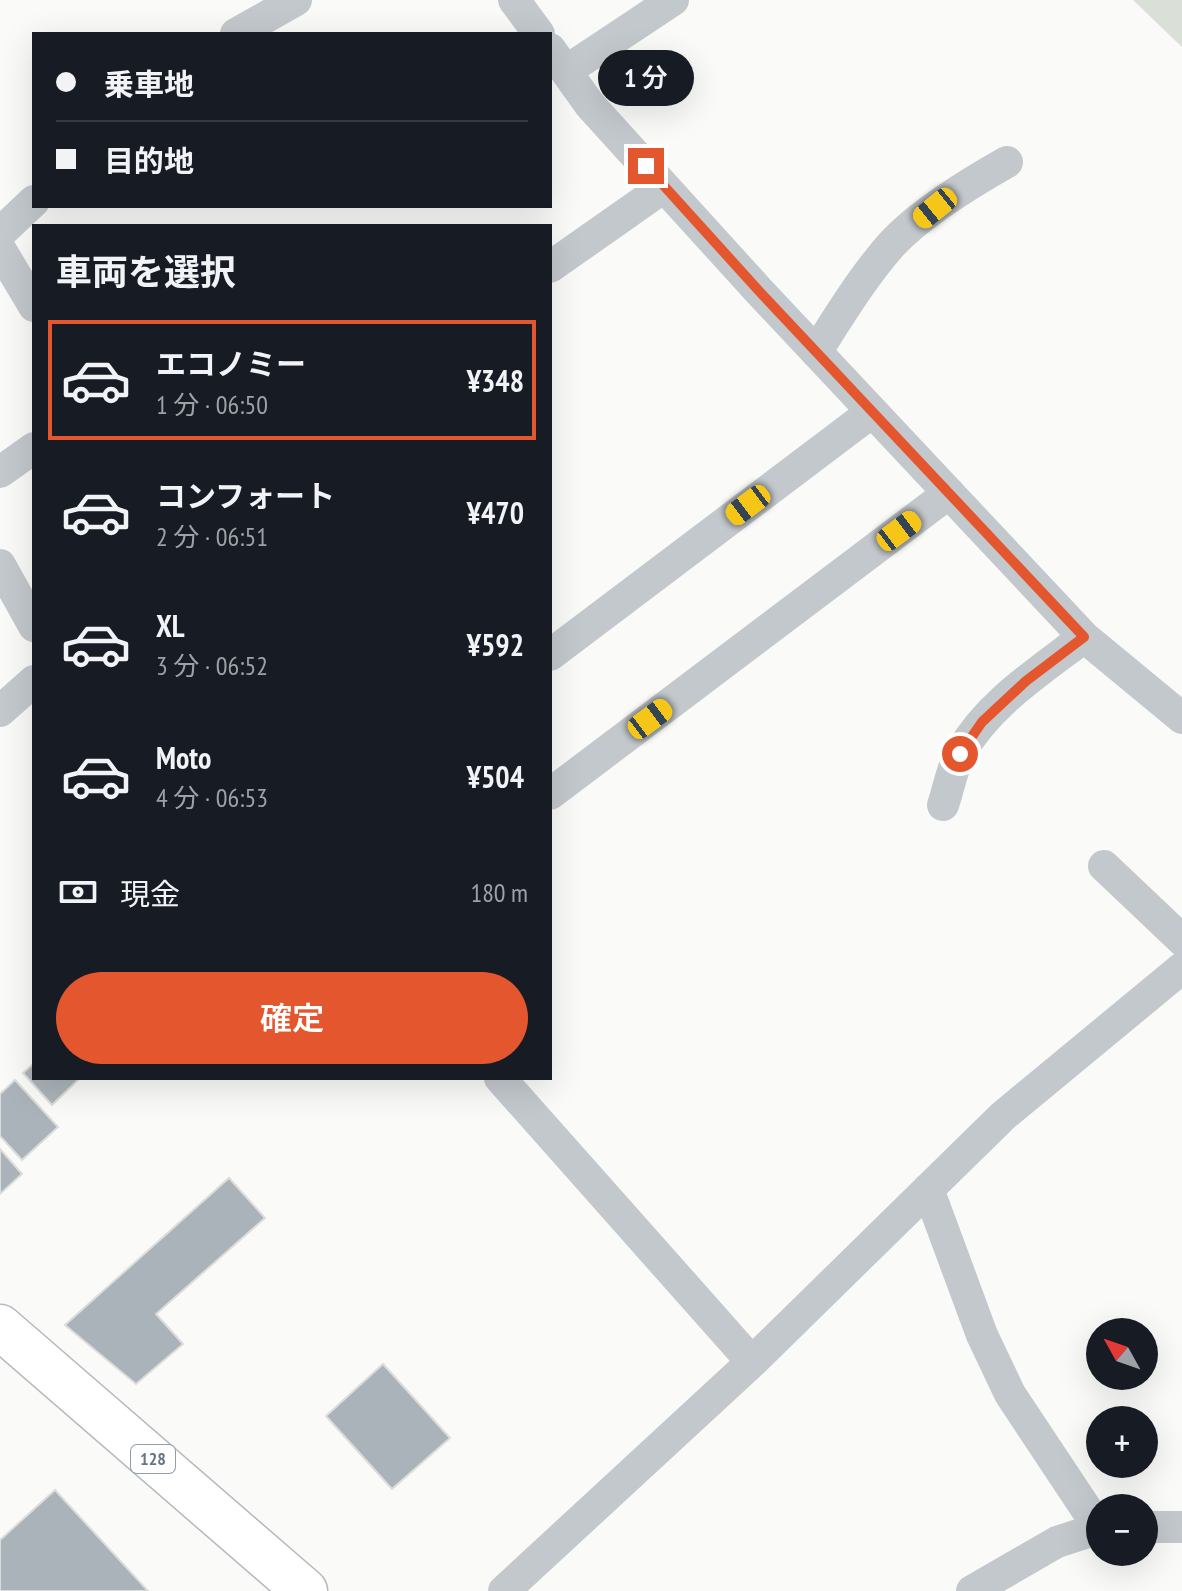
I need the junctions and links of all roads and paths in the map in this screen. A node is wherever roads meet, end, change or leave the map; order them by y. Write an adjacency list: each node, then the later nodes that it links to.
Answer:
1 (296, 0): 4 (street)
2 (514, 0): 5 (street)
3 (673, 0): 6 (street)
4 (240, 32)
5 (538, 32)
6 (558, 60): 8 (street)
7 (1007, 162): 14 (street)
8 (664, 187): 12 (street); 14 (street)
9 (32, 203): 10 (street)
10 (0, 233)
11 (0, 249): 13 (street)
12 (552, 266)
13 (32, 303)
14 (816, 352): 15 (street)
15 (872, 412): 18 (street); 22 (street)
16 (32, 449): 17 (street)
17 (0, 472)
18 (949, 493): 21 (street); 26 (street)
19 (0, 565): 20 (street)
20 (32, 622)
21 (1084, 637): 25 (street); 27 (street)
22 (552, 653)
23 (32, 683): 24 (street)
24 (0, 711)
25 (1182, 718)
26 (552, 792)
27 (943, 805)
28 (1104, 866): 29 (street)
29 (1182, 940)
30 (1182, 968): 32 (street)
31 (502, 1080): 34 (street)
32 (928, 1189): 34 (street); 35 (street)
33 (0, 1327): 39 (highway, 128)
34 (752, 1362): 40 (street)
35 (1086, 1507)
36 (1158, 1527): 37 (street)
37 (1182, 1527)
38 (1086, 1533): 41 (street)
39 (305, 1591)
40 (504, 1591)
41 (972, 1591)

